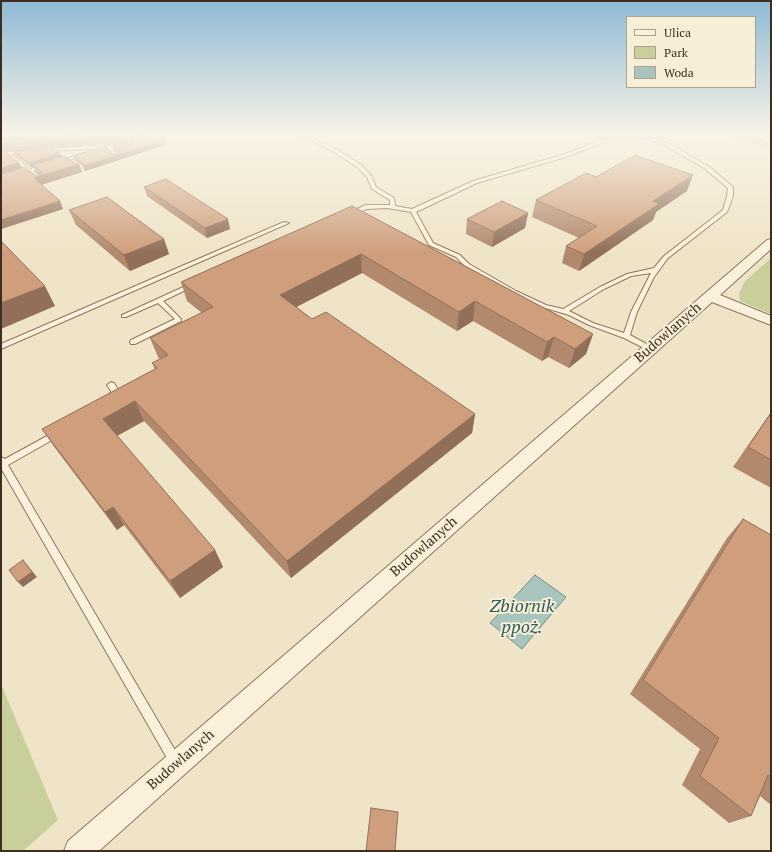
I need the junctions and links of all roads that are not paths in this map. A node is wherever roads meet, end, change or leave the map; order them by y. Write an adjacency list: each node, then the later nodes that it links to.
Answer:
1 (21, 174): 6 (lane)
2 (33, 174): 7 (lane)
3 (367, 174): 8 (lane)
4 (503, 174): 9 (lane)
5 (715, 174): 13 (lane)
6 (1, 180)
7 (42, 181)
8 (393, 207): 9 (lane); 10 (lane)
9 (413, 211): 17 (lane)
10 (345, 217)
11 (286, 223): 22 (lane)
12 (771, 243): 15 (street, Budowlanych)
13 (655, 270): 17 (lane); 20 (lane)
14 (195, 284): 16 (lane)
15 (710, 296): 19 (street); 23 (street, Budowlanych)
16 (159, 300): 18 (lane); 21 (lane)
17 (563, 312): 20 (lane)
18 (124, 316)
19 (771, 321)
20 (626, 336): 23 (lane)
21 (133, 342)
22 (1, 347)
23 (650, 349): 28 (street, Budowlanych)
24 (111, 385): 25 (lane)
25 (110, 404)
26 (63, 430): 27 (lane)
27 (2, 462): 28 (lane)
28 (177, 763): 29 (street, Budowlanych)
29 (78, 851)

